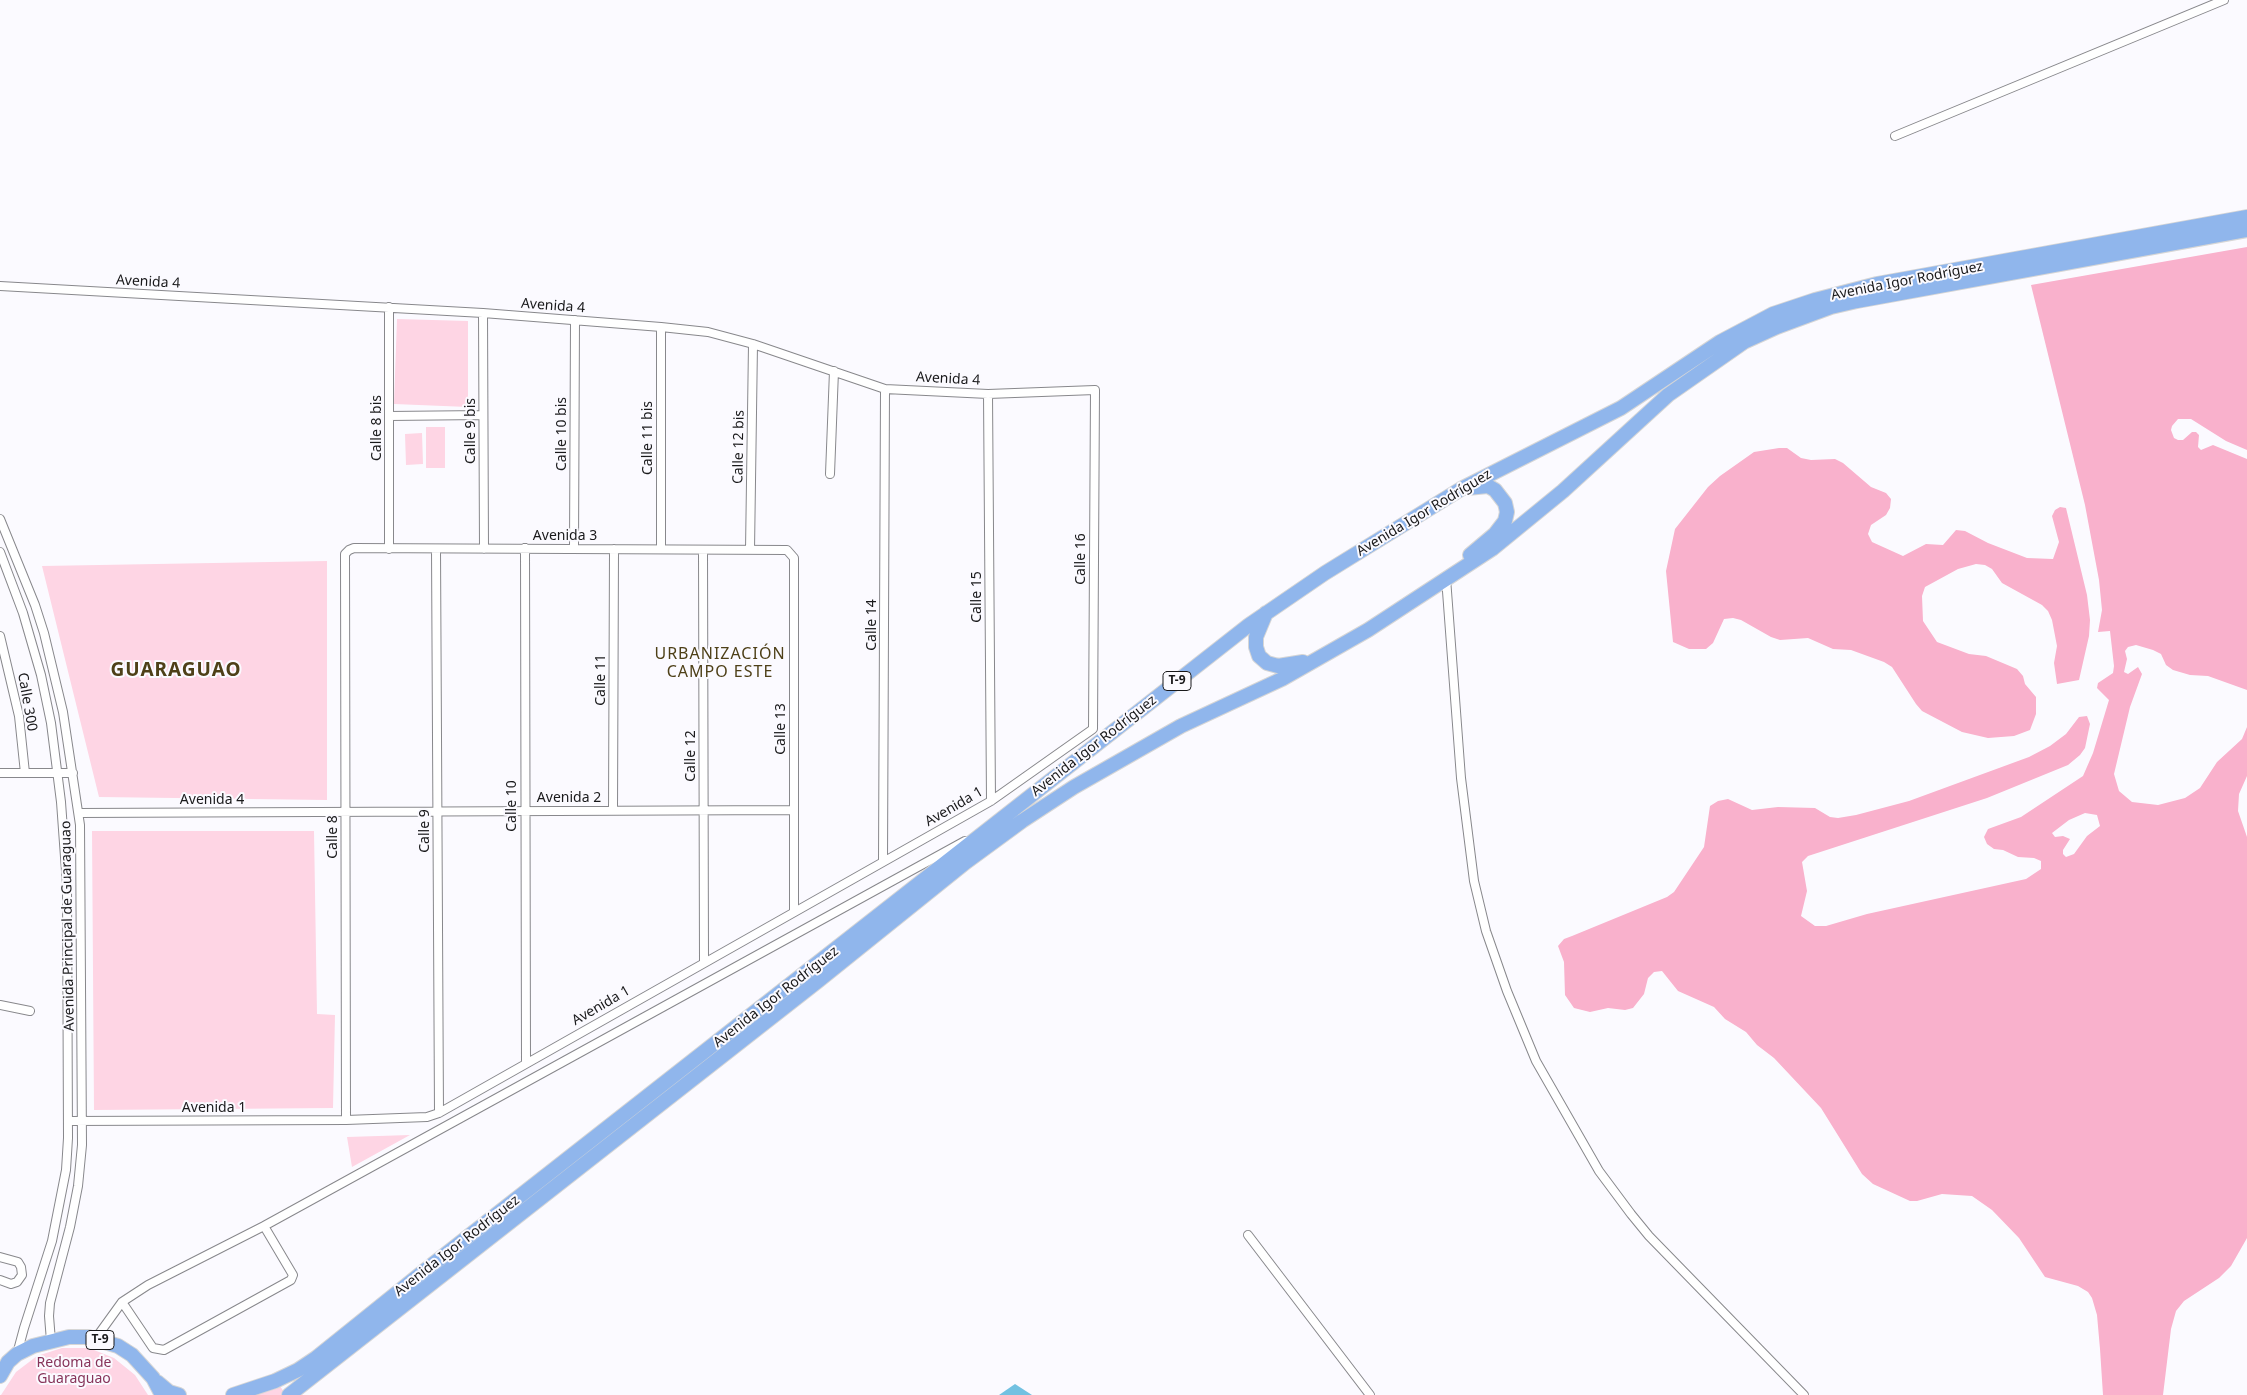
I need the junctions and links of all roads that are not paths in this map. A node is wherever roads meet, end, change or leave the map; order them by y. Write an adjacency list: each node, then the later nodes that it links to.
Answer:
1 (2224, 0): 2 (street)
2 (1895, 136)
3 (2247, 217): 18 (highway, Avenida Igor Rodríguez / T-9)
4 (2247, 230): 32 (highway, Avenida Igor Rodríguez / T-9)
5 (0, 286): 6 (street, Avenida 4)
6 (389, 307): 7 (street, Avenida 4); 16 (street, Calle 8 bis)
7 (482, 313): 8 (street, Avenida 4); 15 (street, Calle 9 bis)
8 (575, 320): 9 (street, Avenida 4); 21 (street, Calle 10 bis)
9 (661, 328): 10 (street, Avenida 4); 26 (street, Calle 11 bis)
10 (753, 344): 11 (street, Avenida 4); 28 (street, Calle 12 bis)
11 (834, 371): 12 (street, Avenida 4); 17 (street)
12 (885, 389): 14 (street, Avenida 4); 51 (street, Calle 14)
13 (1095, 390): 14 (street, Avenida 4); 37 (street, Calle 16)
14 (988, 394): 42 (street, Calle 15)
15 (483, 415): 16 (street); 24 (street, Calle 9 bis)
16 (389, 416): 22 (street, Calle 8 bis)
17 (830, 474)
18 (1460, 489): 33 (highway, T-9); 34 (highway, Avenida Igor Rodríguez / T-9)
19 (0, 520): 41 (street, Avenida Principal de Guaraguao)
20 (525, 548): 21 (street, Avenida 3); 24 (street, Avenida 3); 46 (street, Calle 10)
21 (574, 548): 25 (street, Avenida 3)
22 (389, 549): 23 (street, Avenida 3); 31 (street, Avenida 3)
23 (436, 549): 24 (street, Avenida 3); 45 (street, Calle 9)
24 (484, 549)
25 (614, 549): 26 (street, Avenida 3); 47 (street, Calle 11)
26 (661, 549): 27 (street, Avenida 3)
27 (703, 550): 28 (street, Avenida 3); 43 (street, Calle 12)
28 (750, 550): 29 (street, Avenida 3)
29 (787, 550): 44 (street, Calle 13)
30 (0, 552): 40 (street, Avenida Principal de Guaraguao)
31 (345, 554): 48 (street, Calle 8)
32 (1446, 578): 33 (highway, Avenida Igor Rodríguez / T-9); 76 (street)
33 (1430, 590): 36 (highway, Avenida Igor Rodríguez / T-9)
34 (1267, 612): 36 (highway, T-9); 50 (highway, Avenida Igor Rodríguez / T-9)
35 (0, 636): 39 (street, Calle 300)
36 (1316, 659): 74 (highway, Avenida Igor Rodríguez / T-9)
37 (1093, 729): 42 (street, Avenida 1)
38 (0, 773): 39 (street)
39 (25, 773): 40 (street)
40 (57, 773): 41 (street); 59 (street, Avenida Principal de Guaraguao)
41 (73, 773): 49 (street, Avenida Principal de Guaraguao)
42 (990, 801): 51 (street, Avenida 1)
43 (704, 810): 44 (street, Avenida 2); 47 (street, Avenida 2); 53 (street, Calle 12)
44 (794, 810): 52 (street, Calle 13)
45 (438, 811): 46 (street, Avenida 2); 48 (street, Avenida 2); 57 (street, Calle 9)
46 (525, 811): 47 (street, Avenida 2); 56 (street, Calle 10)
47 (613, 811)
48 (345, 812): 49 (street, Avenida 4); 58 (street, Calle 8)
49 (79, 813): 60 (street, Avenida Principal de Guaraguao)
50 (993, 826): 61 (street); 73 (highway, Avenida Igor Rodríguez / T-9)
51 (883, 861): 52 (street, Avenida 1)
52 (794, 912): 53 (street, Avenida 1)
53 (704, 962): 56 (street, Avenida 1)
54 (0, 1005): 55 (street)
55 (30, 1011)
56 (526, 1063): 57 (street, Avenida 1)
57 (439, 1113): 58 (street, Avenida 1)
58 (346, 1120): 60 (street, Avenida 1)
59 (68, 1121): 60 (street, Avenida 1); 68 (street, Avenida Principal de Guaraguao)
60 (82, 1121): 67 (street, Avenida Principal de Guaraguao)
61 (264, 1226): 65 (street); 65 (street)
62 (1248, 1235): 75 (street)
63 (0, 1256): 64 (street)
64 (0, 1280)
65 (122, 1302): 66 (street)
66 (96, 1338): 67 (highway, T-9); 70 (highway, T-9)
67 (51, 1341): 68 (highway, T-9)
68 (17, 1354): 69 (highway)
69 (0, 1376)
70 (154, 1378): 71 (highway, T-9); 72 (highway, T-9)
71 (162, 1395)
72 (180, 1395)
73 (233, 1395)
74 (289, 1395)
75 (1370, 1395)
76 (1804, 1395)

